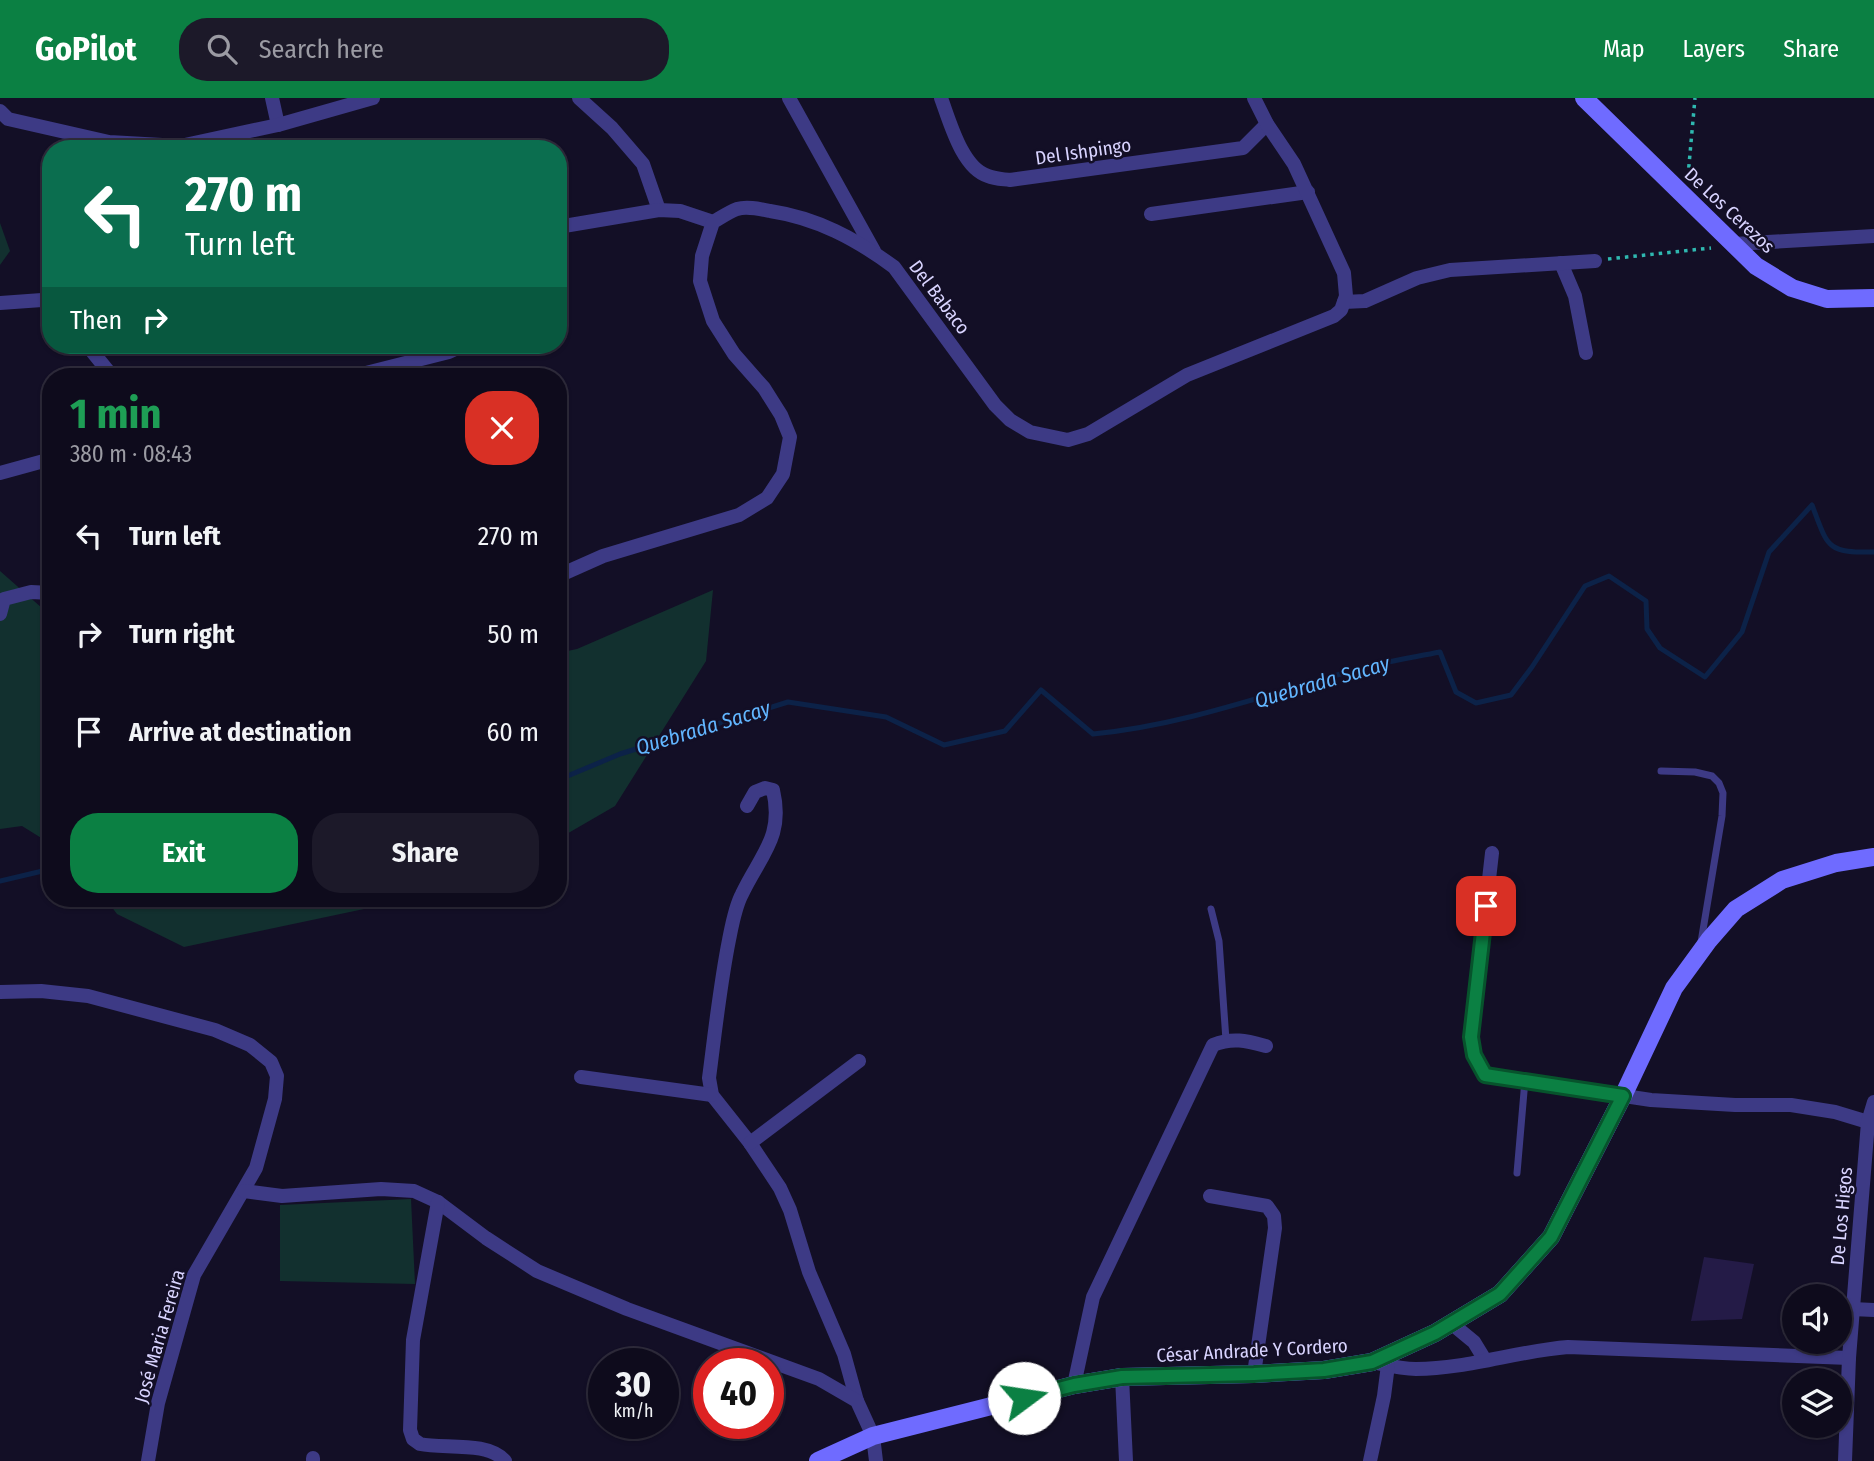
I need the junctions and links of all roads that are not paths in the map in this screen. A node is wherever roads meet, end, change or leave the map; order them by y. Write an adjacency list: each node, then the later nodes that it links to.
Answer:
1 (272, 98): 10 (street)
2 (373, 98): 10 (street)
3 (579, 98): 14 (street)
4 (789, 98): 20 (street)
5 (941, 98): 9 (street, Del Ishpingo)
6 (1254, 98): 9 (street)
7 (1584, 98): 19 (street, De Los Cerezos)
8 (0, 111): 11 (street)
9 (1267, 124): 13 (street)
10 (278, 125): 12 (street)
11 (99, 140)
12 (208, 140)
13 (1308, 192): 15 (street); 25 (street)
14 (659, 210): 16 (street); 17 (street)
15 (1151, 214)
16 (713, 222): 20 (street, Del Babaco); 34 (street)
17 (567, 226)
18 (1874, 236): 19 (street)
19 (1734, 244): 23 (street, De Los Cerezos)
20 (874, 252): 25 (street, Del Babaco)
21 (1595, 261): 22 (street)
22 (1561, 263): 25 (street); 27 (street)
23 (1874, 298)
24 (42, 300): 26 (street)
25 (1344, 302)
26 (0, 303)
27 (1586, 353)
28 (94, 354): 30 (street)
29 (441, 354): 31 (street)
30 (106, 368)
31 (386, 368)
32 (42, 462): 33 (street)
33 (0, 474)
34 (567, 572)
35 (42, 593): 36 (street)
36 (1, 601)
37 (1661, 771): 42 (lane)
38 (747, 806): 49 (street)
39 (1492, 853): 48 (street)
40 (1874, 857): 42 (street, César Andrade Y Cordero)
41 (1211, 908): 44 (lane)
42 (1699, 953): 50 (street, César Andrade Y Cordero)
43 (0, 992): 55 (street, José Maria Fereira)
44 (1226, 1040): 45 (street); 68 (street)
45 (1266, 1046)
46 (859, 1061): 53 (street)
47 (581, 1077): 49 (street)
48 (1525, 1080): 50 (street); 54 (lane)
49 (712, 1094): 53 (street)
50 (1623, 1096): 52 (street); 61 (street, César Andrade Y Cordero)
51 (1874, 1102): 52 (street, De Los Higos)
52 (1868, 1122): 57 (street, De Los Higos)
53 (750, 1143): 69 (street)
54 (1517, 1173)
55 (244, 1191): 58 (street); 71 (street, José Maria Fereira)
56 (1209, 1196): 66 (street)
57 (1868, 1196): 59 (street, De Los Higos)
58 (438, 1202): 69 (street); 72 (street)
59 (1852, 1310): 60 (street)
60 (1874, 1310)
61 (1451, 1323): 64 (street); 65 (street, César Andrade Y Cordero)
62 (1849, 1354): 63 (street, De Los Higos)
63 (1849, 1358): 64 (street); 77 (street, De Los Higos)
64 (1485, 1360): 65 (street)
65 (1380, 1364): 66 (street, César Andrade Y Cordero); 76 (street)
66 (1254, 1374): 67 (street, César Andrade Y Cordero)
67 (1122, 1377): 68 (street, César Andrade Y Cordero); 75 (street)
68 (1074, 1385): 70 (street, César Andrade Y Cordero)
69 (857, 1401): 70 (street)
70 (873, 1436): 73 (street, César Andrade Y Cordero); 74 (street)
71 (148, 1461)
72 (505, 1461)
73 (818, 1461)
74 (876, 1461)
75 (1126, 1461)
76 (1370, 1461)
77 (1845, 1461)

